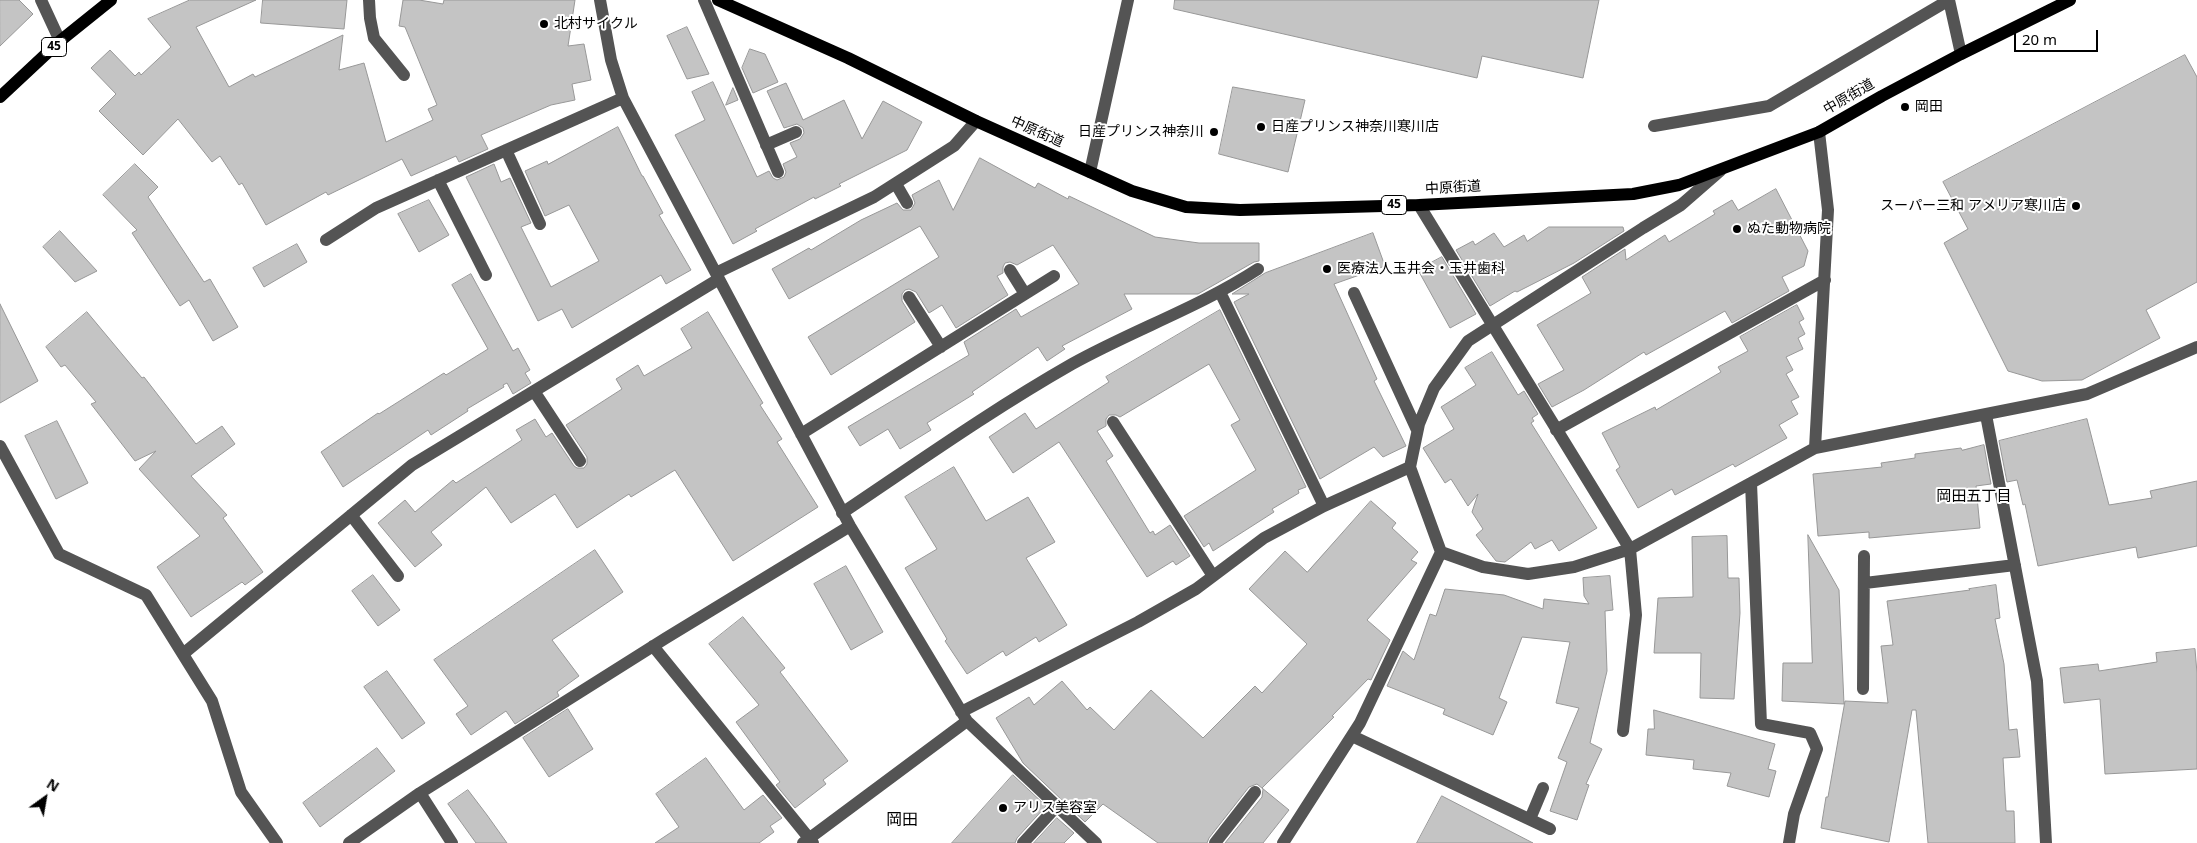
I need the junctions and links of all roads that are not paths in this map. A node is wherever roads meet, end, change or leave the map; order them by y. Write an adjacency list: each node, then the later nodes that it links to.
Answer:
1 (41, 0): 9 (street)
2 (111, 0): 9 (main road, 45)
3 (369, 0): 11 (street)
4 (600, 0): 13 (street)
5 (704, 0): 18 (street)
6 (718, 0): 14 (main road, 中原街道 / 45)
7 (1128, 0): 22 (street)
8 (2070, 0): 10 (main road, 中原街道 / 45)
9 (60, 41): 12 (main road, 45)
10 (1962, 54): 15 (street); 17 (main road, 中原街道 / 45)
11 (404, 75)
12 (0, 97)
13 (623, 98): 19 (street); 32 (street)
14 (976, 121): 22 (main road, 中原街道 / 45); 24 (street)
15 (1654, 126)
16 (796, 132): 18 (street)
17 (1819, 132): 20 (main road, 中原街道 / 45); 34 (street)
18 (766, 145): 21 (street)
19 (506, 150): 23 (street); 27 (street)
20 (1720, 171): 26 (main road, 中原街道 / 45); 39 (street)
21 (778, 172)
22 (1090, 172): 26 (main road, 中原街道 / 45)
23 (438, 180): 28 (street); 31 (street)
24 (896, 184): 25 (street); 32 (street)
25 (907, 203)
26 (1419, 205): 39 (street)
27 (540, 224)
28 (326, 240)
29 (1258, 269): 35 (street)
30 (1010, 270): 37 (street)
31 (486, 275)
32 (718, 276): 42 (street); 47 (street)
33 (1054, 276): 37 (street)
34 (1825, 280): 46 (street); 49 (street)
35 (1220, 292): 53 (street); 54 (street)
36 (1354, 293): 45 (street)
37 (1025, 294): 40 (street)
38 (909, 297): 40 (street)
39 (1492, 325): 45 (street); 46 (street)
40 (940, 347): 47 (street)
41 (2197, 347): 43 (street)
42 (534, 391): 50 (street); 55 (street)
43 (1986, 415): 49 (street); 60 (street)
44 (1113, 422): 62 (street)
45 (1417, 430): 51 (street)
46 (1556, 430): 57 (street)
47 (801, 434): 54 (street)
48 (0, 446): 65 (street)
49 (1815, 448): 52 (street)
50 (580, 462)
51 (1410, 467): 53 (street); 58 (street)
52 (1751, 483): 57 (street); 84 (street)
53 (1324, 506): 62 (street)
54 (842, 513): 56 (street)
55 (351, 516): 61 (street); 65 (street)
56 (850, 526): 64 (street); 67 (street)
57 (1630, 549): 58 (street); 68 (street)
58 (1441, 552): 69 (street)
59 (1864, 556): 63 (street)
60 (2015, 566): 63 (street); 85 (street)
61 (398, 576)
62 (1213, 576): 67 (street)
63 (1865, 583): 66 (street)
64 (653, 646): 72 (street); 76 (street)
65 (183, 654): 77 (street)
66 (1863, 689)
67 (964, 717): 73 (street); 76 (street)
68 (1623, 730)
69 (1352, 736): 74 (street); 83 (street)
70 (1543, 788): 74 (street)
71 (1255, 792): 82 (street)
72 (420, 794): 78 (street); 79 (street)
73 (1057, 806): 80 (street); 81 (street)
74 (1530, 819): 75 (street)
75 (1550, 829)
76 (808, 842)
77 (277, 843)
78 (349, 843)
79 (452, 843)
80 (1023, 843)
81 (1096, 843)
82 (1215, 843)
83 (1283, 843)
84 (1789, 843)
85 (2046, 843)

